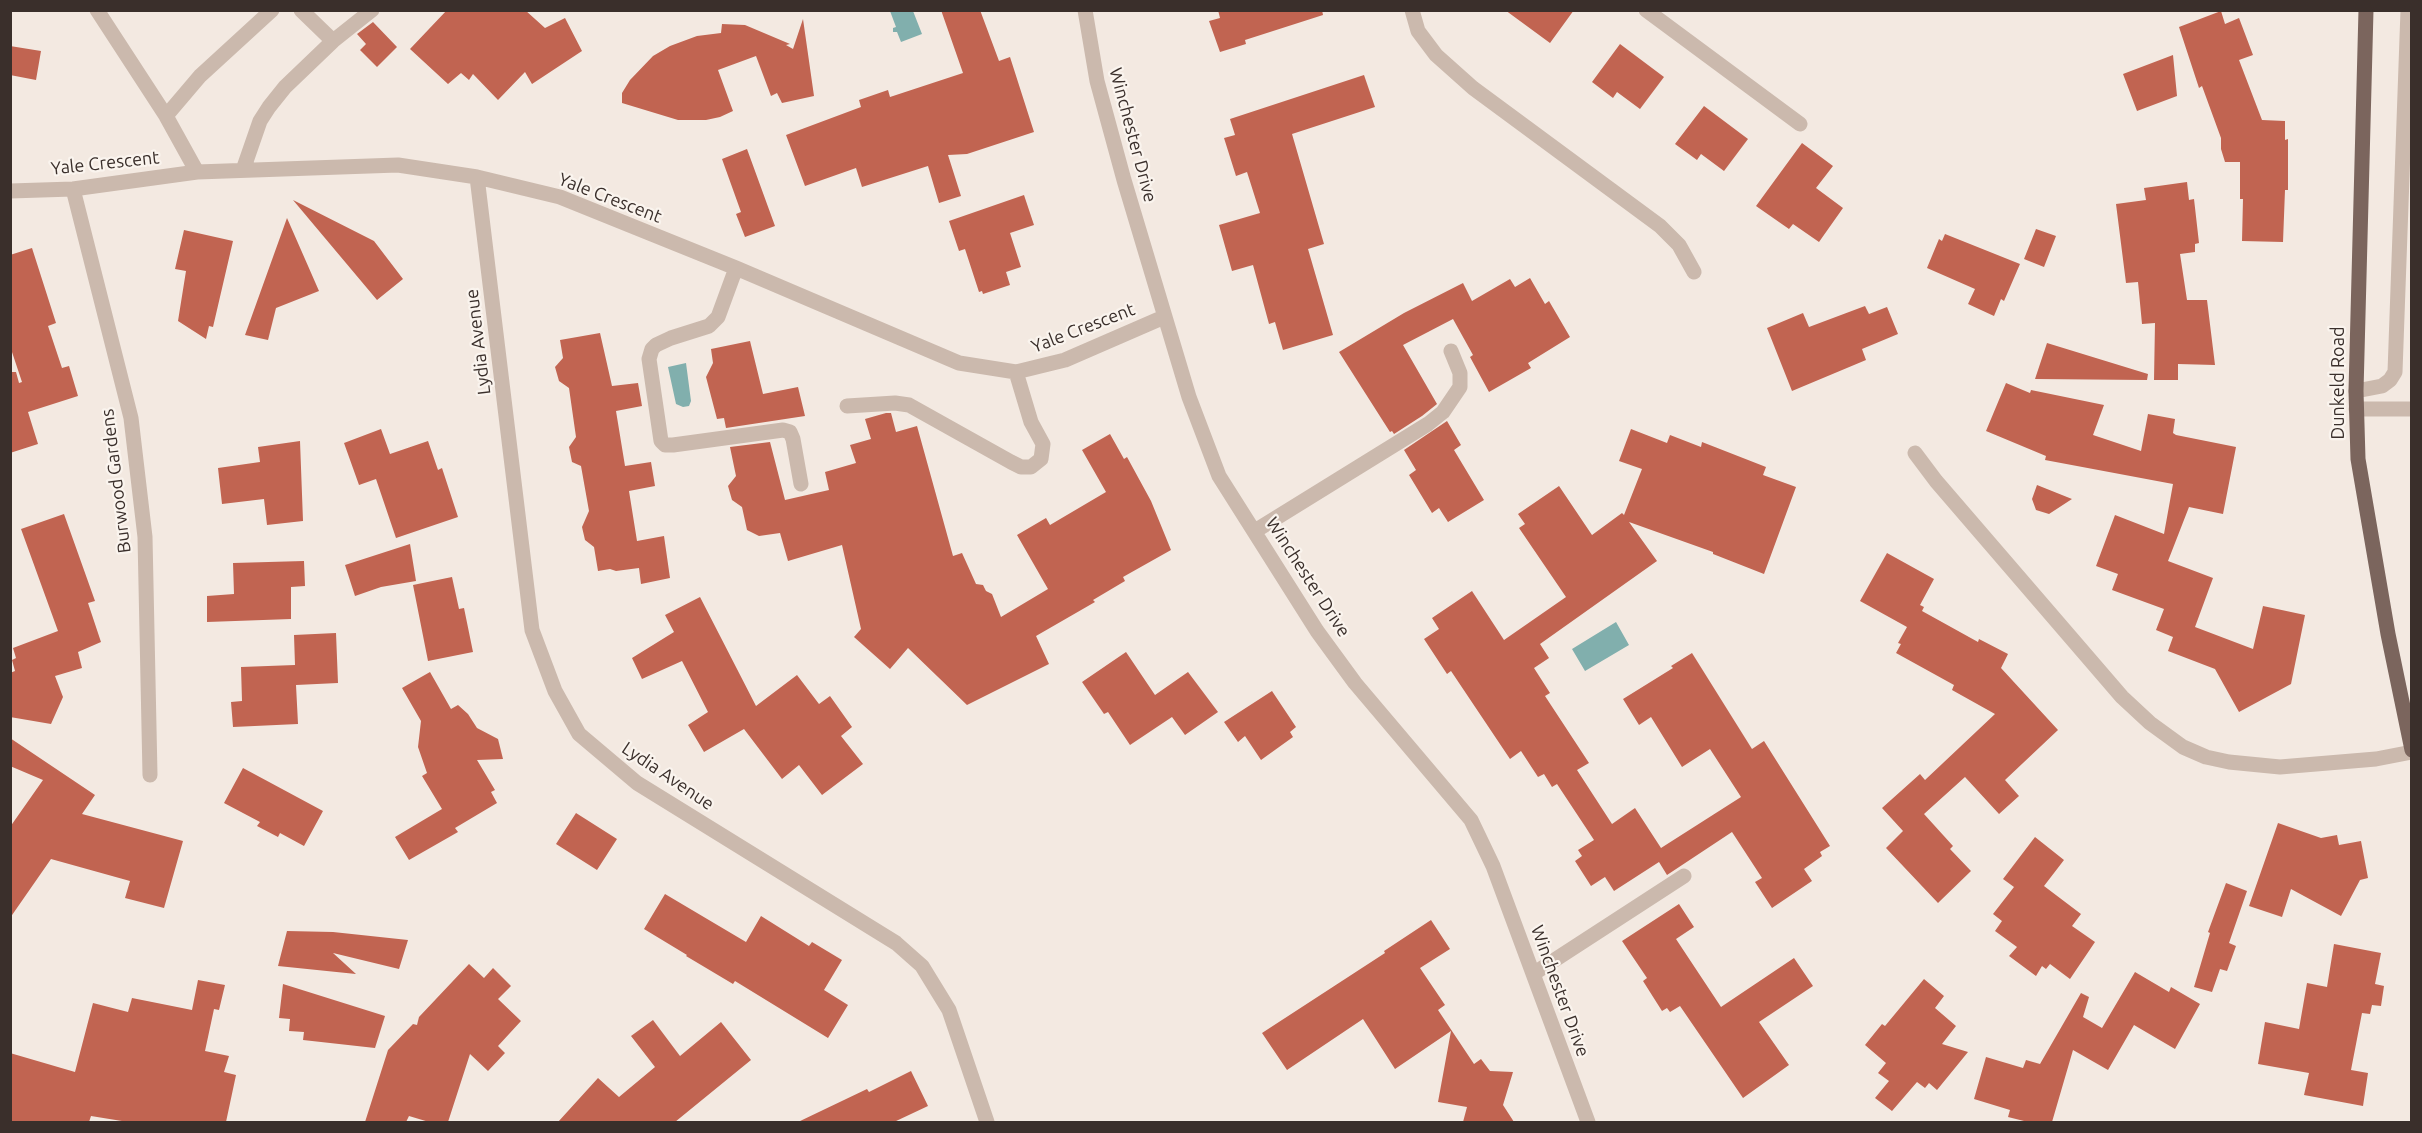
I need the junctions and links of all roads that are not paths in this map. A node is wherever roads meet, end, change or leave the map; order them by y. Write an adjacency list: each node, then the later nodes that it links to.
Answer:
1 (98, 10): 11 (street)
2 (272, 10): 11 (street)
3 (301, 10): 10 (street)
4 (372, 10): 10 (street)
5 (1084, 10): 20 (street, Winchester Drive)
6 (1412, 10): 19 (street)
7 (1646, 10): 12 (street)
8 (2366, 10): 23 (main road, Dunkeld Road)
9 (2408, 10): 23 (street)
10 (333, 41): 13 (street)
11 (166, 116): 14 (street)
12 (1800, 124)
13 (243, 170): 14 (street, Yale Crescent); 15 (street, Yale Crescent)
14 (197, 172): 16 (street, Yale Crescent)
15 (477, 177): 18 (street, Yale Crescent); 34 (street, Lydia Avenue)
16 (73, 189): 17 (street, Yale Crescent); 31 (street, Burwood Gardens)
17 (10, 191)
18 (736, 268): 22 (street, Yale Crescent); 28 (street)
19 (1694, 272)
20 (1164, 317): 22 (street, Yale Crescent); 29 (street, Winchester Drive)
21 (1451, 351): 29 (street)
22 (1016, 372): 24 (street)
23 (2356, 391): 25 (main road, Dunkeld Road)
24 (847, 406)
25 (2356, 409): 26 (street); 30 (main road, Dunkeld Road)
26 (2412, 409)
27 (1916, 453): 30 (street)
28 (801, 484)
29 (1255, 531): 33 (street, Winchester Drive)
30 (2412, 751)
31 (150, 775)
32 (1684, 876): 33 (street)
33 (1533, 974): 35 (street, Winchester Drive)
34 (987, 1122)
35 (1588, 1122)

